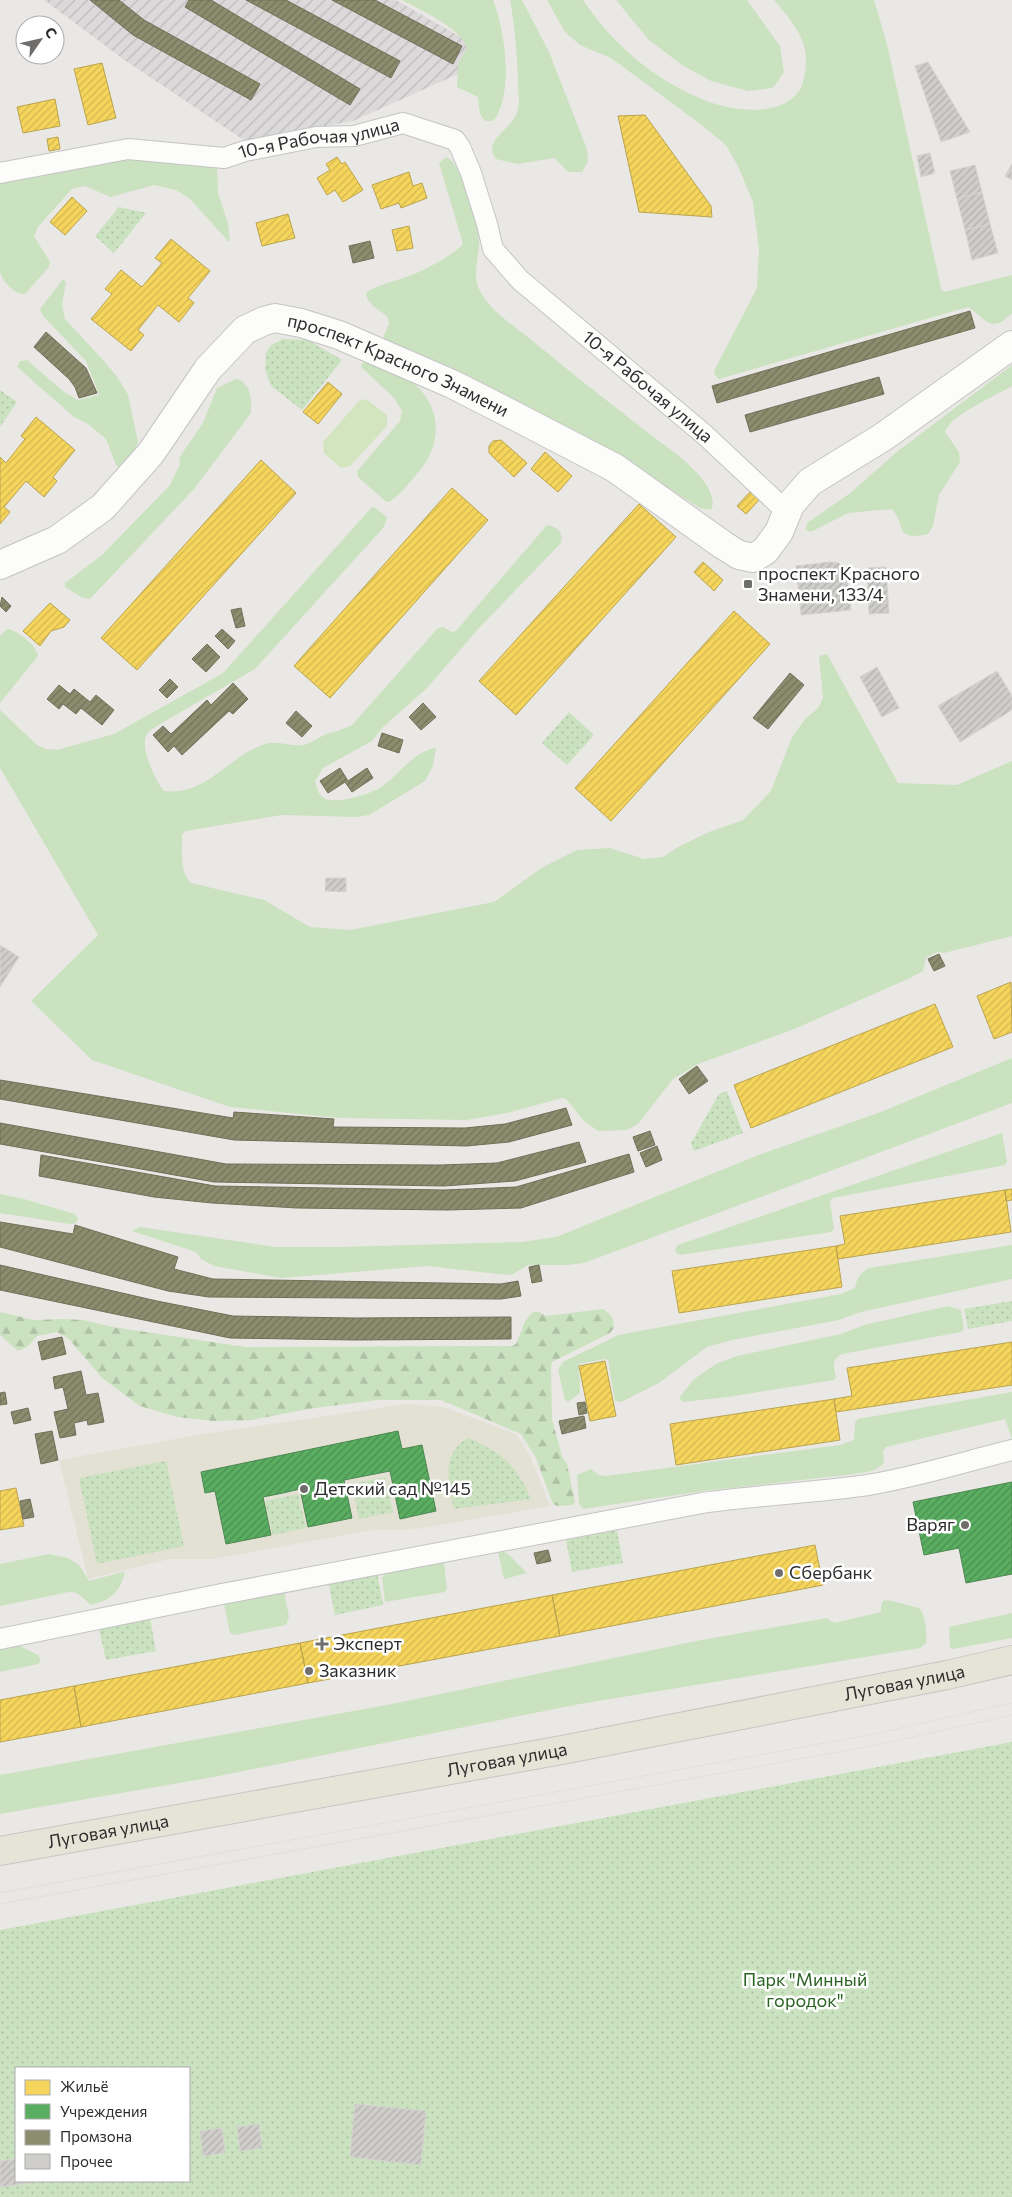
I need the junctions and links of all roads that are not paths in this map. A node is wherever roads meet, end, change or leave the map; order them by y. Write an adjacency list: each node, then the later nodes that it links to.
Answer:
1 (0, 172): 3 (street, 10-я Рабочая улица)
2 (1012, 345): 3 (main road)
3 (787, 512): 4 (main road, проспект Красного Знамени)
4 (0, 565)
5 (1012, 1450): 6 (street)
6 (0, 1639)
7 (1012, 1660): 8 (main road, Луговая улица)
8 (0, 1851)

